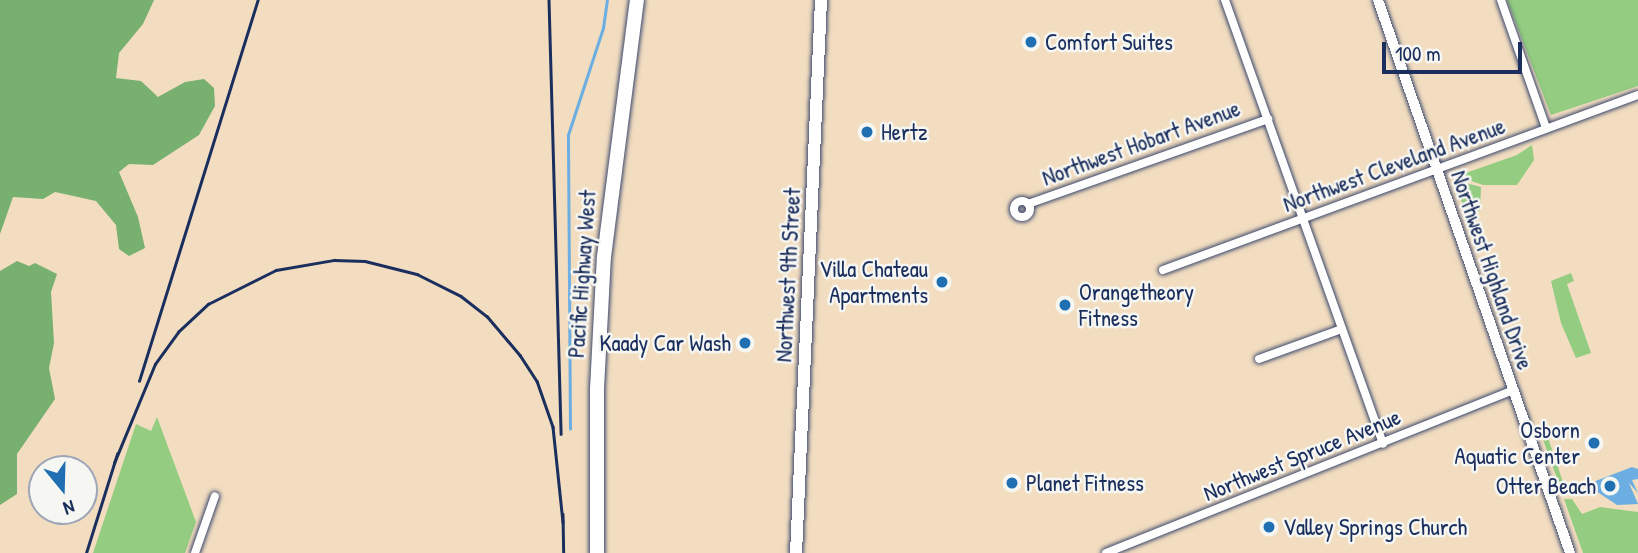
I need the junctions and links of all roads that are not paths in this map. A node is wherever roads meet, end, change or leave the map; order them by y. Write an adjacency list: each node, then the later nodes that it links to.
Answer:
1 (637, 0): 19 (highway, Pacific Highway West)
2 (821, 0): 20 (main road, Northwest 9th Street)
3 (1226, 0): 7 (street)
4 (1378, 0): 9 (street, Northwest Highland Drive)
5 (1501, 0): 8 (street)
6 (1638, 94): 8 (street, Northwest Cleveland Avenue)
7 (1268, 119): 10 (street, Northwest Hobart Avenue); 11 (street)
8 (1546, 128): 9 (street, Northwest Cleveland Avenue)
9 (1437, 169): 11 (street, Northwest Cleveland Avenue); 15 (street, Northwest Highland Drive)
10 (1028, 204)
11 (1303, 219): 12 (street, Northwest Cleveland Avenue); 13 (street)
12 (1163, 270)
13 (1342, 329): 14 (street); 16 (street)
14 (1259, 359)
15 (1513, 390): 16 (street, Northwest Spruce Avenue); 22 (street, Northwest Highland Drive)
16 (1383, 444): 21 (street, Northwest Spruce Avenue)
17 (215, 496): 18 (street)
18 (195, 553)
19 (597, 553)
20 (796, 553)
21 (1106, 553)
22 (1570, 553)

